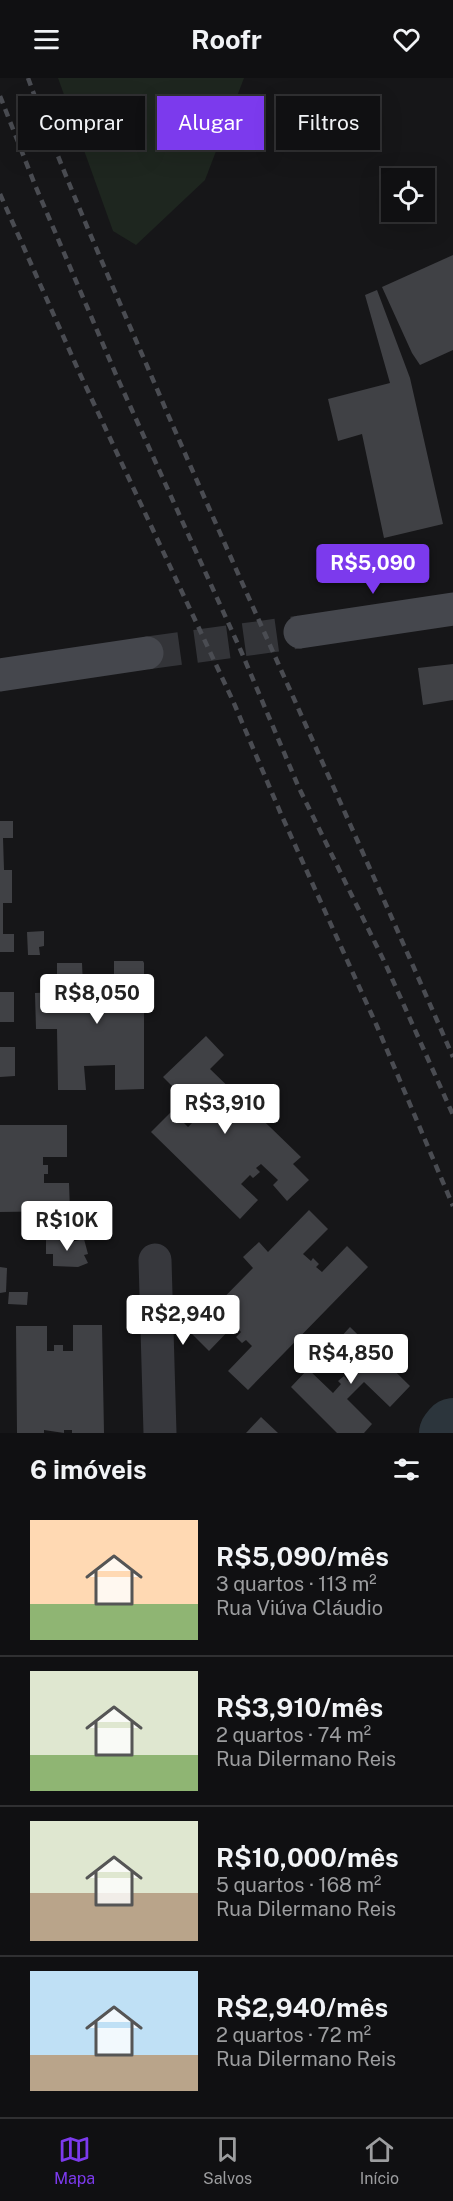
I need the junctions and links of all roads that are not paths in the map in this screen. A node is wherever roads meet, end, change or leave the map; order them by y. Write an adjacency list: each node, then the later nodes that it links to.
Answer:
1 (453, 609): 2 (street)
2 (300, 632)
3 (147, 653): 4 (street)
4 (0, 675)
5 (155, 1260): 6 (street)
6 (160, 1433)

